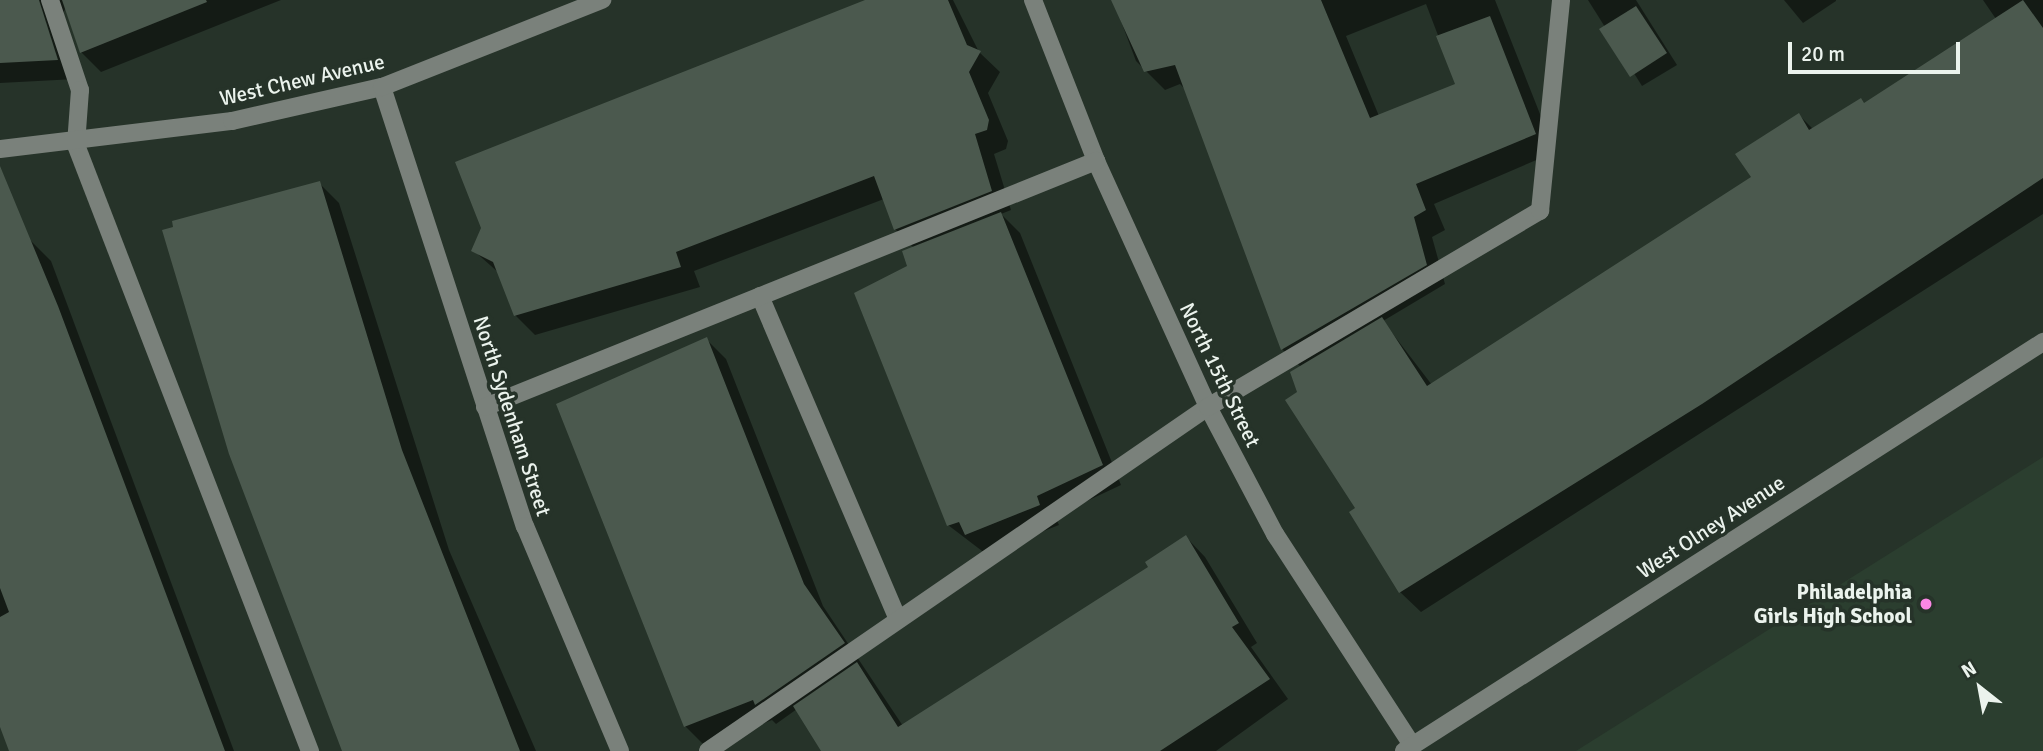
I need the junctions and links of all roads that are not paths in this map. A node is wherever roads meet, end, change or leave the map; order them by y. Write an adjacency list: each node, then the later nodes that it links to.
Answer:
1 (50, 0): 6 (street)
2 (602, 0): 5 (street, West Chew Avenue)
3 (1033, 0): 8 (street, North 15th Street)
4 (1561, 0): 12 (street)
5 (382, 87): 6 (street, West Chew Avenue); 11 (street, North Sydenham Street)
6 (76, 145): 7 (street, West Chew Avenue); 15 (street)
7 (0, 149)
8 (1096, 161): 9 (street); 12 (street, North 15th Street)
9 (760, 296): 11 (street); 13 (street)
10 (2043, 342): 14 (street, West Olney Avenue)
11 (485, 407): 16 (street, North Sydenham Street)
12 (1208, 407): 13 (street); 14 (street, North 15th Street)
13 (898, 620): 17 (street)
14 (1408, 748)
15 (310, 751)
16 (620, 751)
17 (708, 751)

